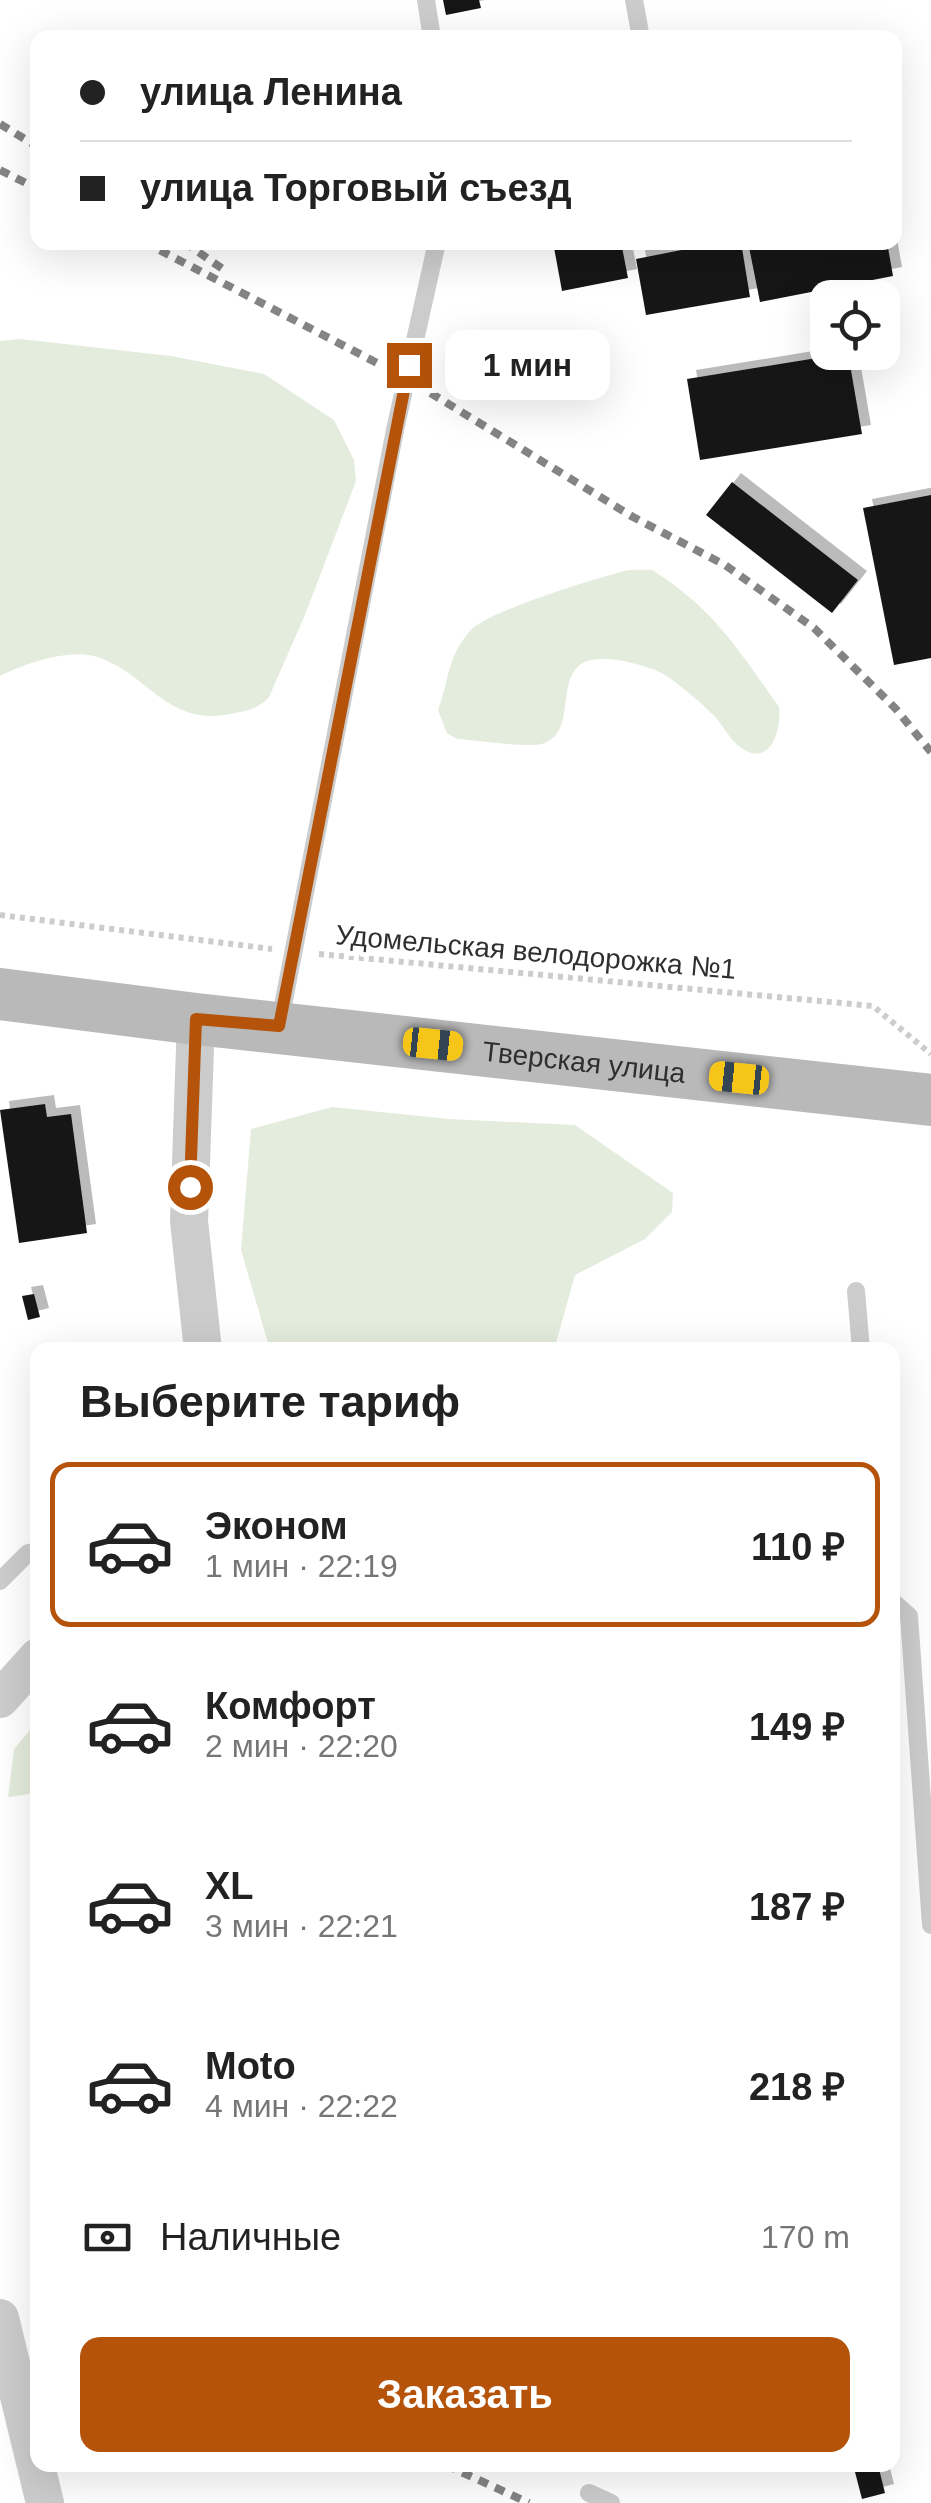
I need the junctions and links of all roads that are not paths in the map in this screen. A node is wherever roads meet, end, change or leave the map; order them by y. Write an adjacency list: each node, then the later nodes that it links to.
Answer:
1 (426, 0): 3 (lane)
2 (634, 0): 4 (lane)
3 (431, 30)
4 (640, 30)
5 (435, 250): 8 (lane)
6 (0, 994): 7 (main road, Тверская улица)
7 (196, 1019): 8 (main road, Тверская улица); 11 (street)
8 (279, 1026): 9 (main road, Тверская улица)
9 (931, 1100)
10 (856, 1291): 12 (lane)
11 (203, 1342)
12 (860, 1342)
13 (30, 1552): 14 (lane)
14 (0, 1581)
15 (900, 1608): 18 (lane)
16 (30, 1667): 17 (street)
17 (0, 1699)
18 (931, 1925)
19 (0, 2318): 20 (street)
20 (30, 2441)
21 (37, 2472): 23 (street)
22 (589, 2493): 24 (lane)
23 (45, 2503)
24 (611, 2503)

